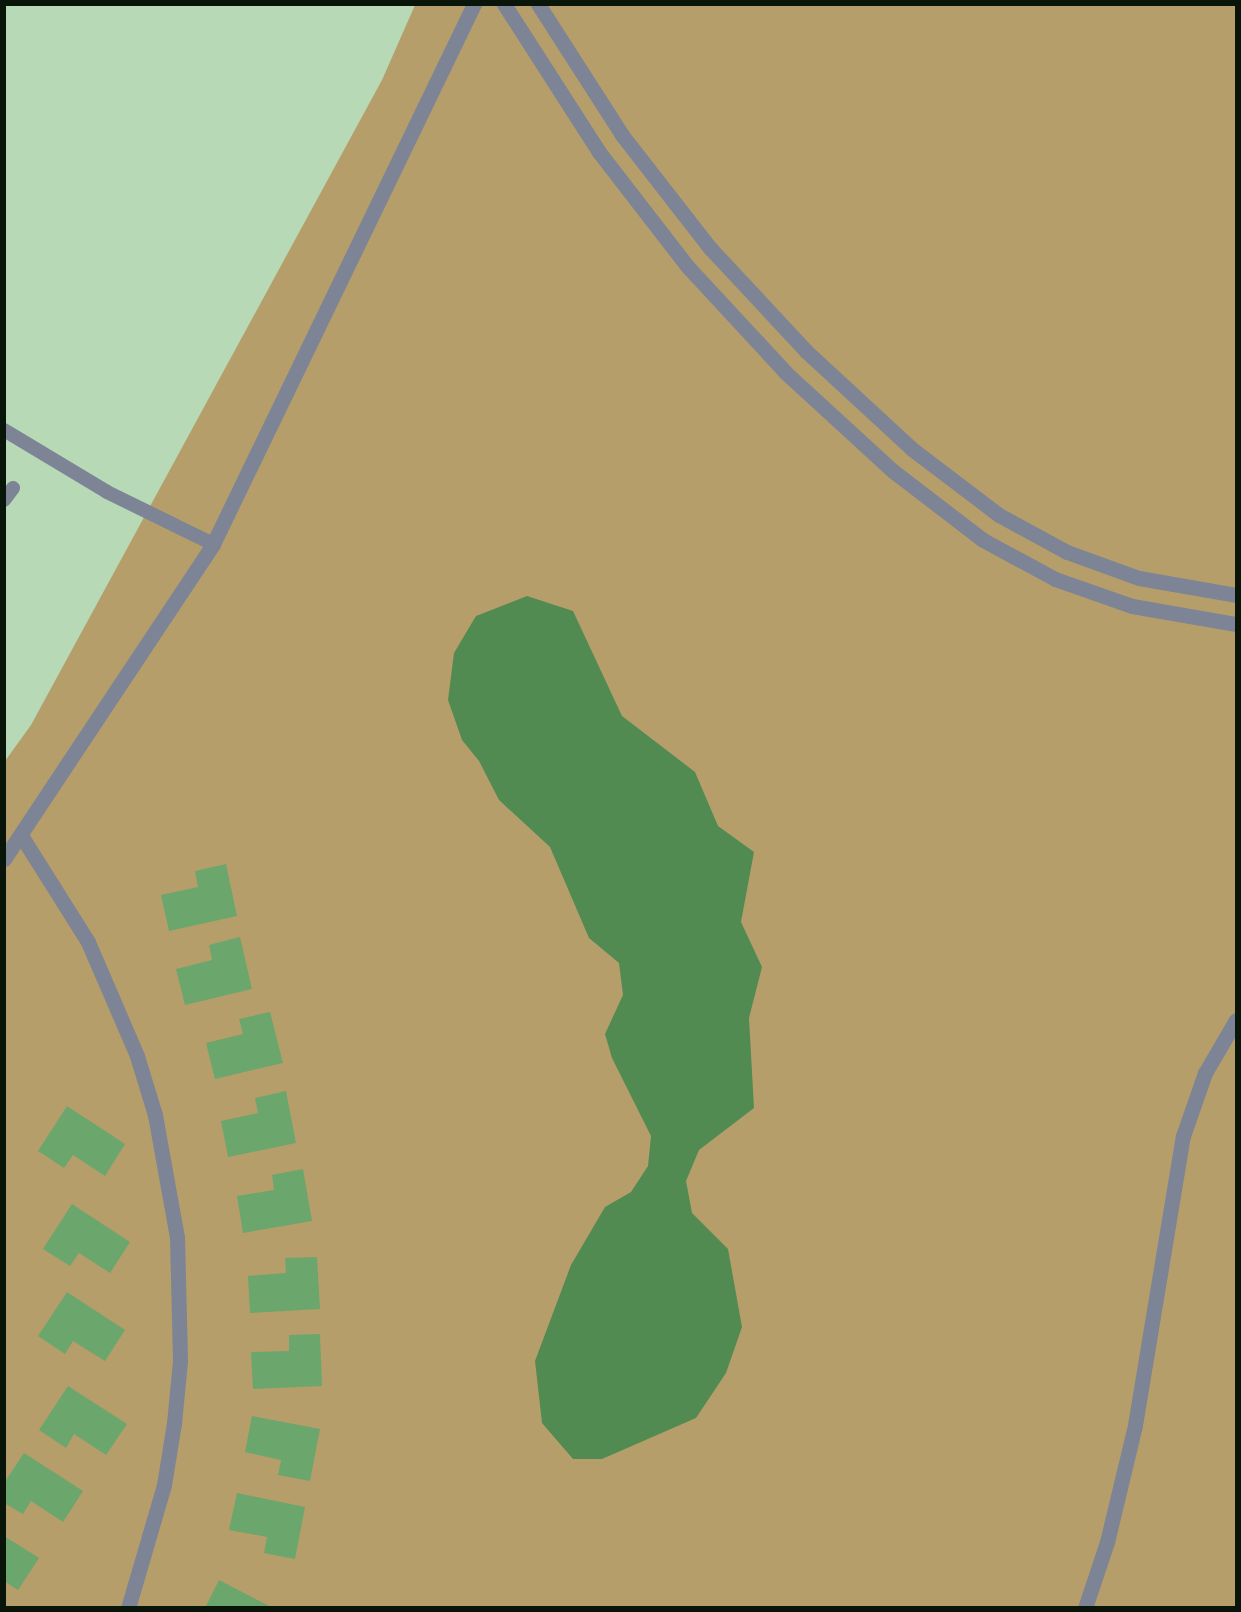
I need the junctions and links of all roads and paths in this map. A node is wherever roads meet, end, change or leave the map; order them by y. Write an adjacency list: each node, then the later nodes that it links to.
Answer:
1 (474, 4): 7 (street)
2 (504, 4): 9 (street)
3 (538, 4): 8 (street)
4 (4, 430): 7 (lane)
5 (13, 488): 6 (lane)
6 (4, 500)
7 (213, 544): 10 (street)
8 (1236, 595)
9 (1236, 624)
10 (22, 837): 11 (street); 13 (street)
11 (4, 859)
12 (1236, 1020): 14 (street)
13 (128, 1608)
14 (1085, 1608)

